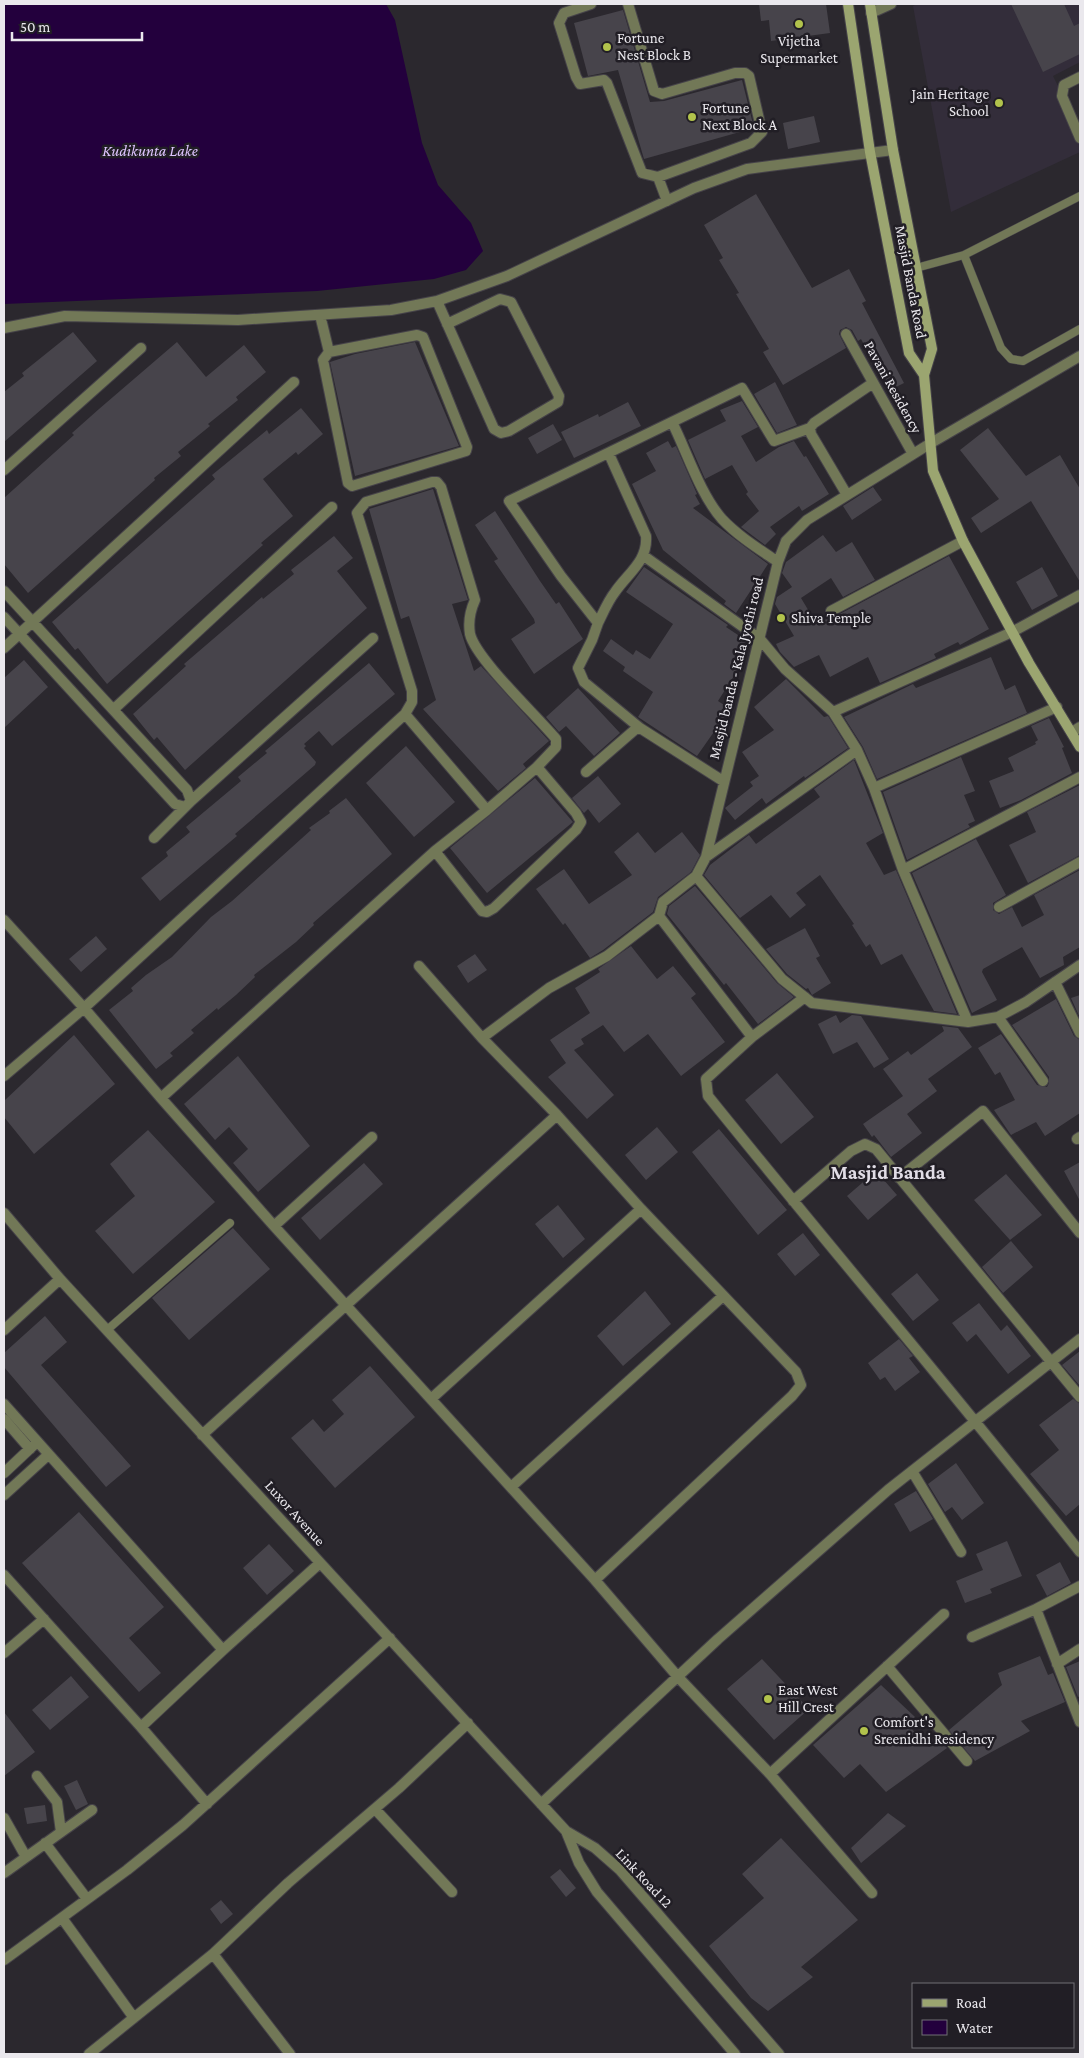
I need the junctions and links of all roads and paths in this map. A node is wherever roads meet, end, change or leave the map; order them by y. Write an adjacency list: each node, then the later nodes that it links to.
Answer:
1 (592, 4): 10 (street)
2 (628, 4): 10 (street)
3 (848, 4): 9 (main road, Masjid Banda Road)
4 (891, 4): 5 (street, Masjid Banda Road)
5 (871, 9): 8 (main road, Masjid Banda Road)
6 (1080, 76): 7 (street)
7 (1080, 138)
8 (893, 150): 9 (street); 14 (main road, Masjid Banda Road)
9 (870, 152): 12 (street); 24 (main road, Masjid Banda Road)
10 (658, 177): 12 (street)
11 (1080, 196): 13 (lane)
12 (667, 201): 15 (street)
13 (964, 254): 14 (lane); 19 (lane)
14 (916, 268): 24 (main road, Masjid Banda Road)
15 (437, 301): 16 (street); 17 (street)
16 (320, 315): 18 (street); 22 (street)
17 (446, 324): 17 (street)
18 (4, 328)
19 (1080, 329)
20 (846, 334): 26 (street, Pavani Residency)
21 (141, 348): 32 (street)
22 (328, 352): 22 (street)
23 (1080, 356): 29 (street, Masjid banda - Kala Jyothi road)
24 (924, 375): 29 (main road)
25 (294, 382): 42 (street)
26 (873, 383): 28 (street); 31 (street, Pavani Residency)
27 (672, 422): 28 (street); 30 (street); 37 (street)
28 (810, 428): 33 (street)
29 (931, 443): 31 (street, Masjid banda - Kala Jyothi road); 35 (main road)
30 (609, 454): 36 (street); 43 (street)
31 (913, 454): 33 (street, Masjid banda - Kala Jyothi road)
32 (4, 470)
33 (847, 495): 37 (street, Masjid banda - Kala Jyothi road)
34 (332, 507): 50 (street)
35 (963, 542): 40 (street); 44 (main road)
36 (644, 556): 43 (street); 47 (street)
37 (778, 562): 47 (street, Masjid banda - Kala Jyothi road)
38 (4, 591): 42 (street)
39 (1080, 595): 44 (street)
40 (831, 611)
41 (4, 617): 45 (street)
42 (32, 623): 45 (street); 50 (street)
43 (598, 623): 53 (street)
44 (1012, 632): 49 (main road); 51 (street)
45 (19, 634): 48 (street); 62 (street)
46 (373, 638): 62 (street)
47 (760, 639): 51 (street); 60 (street, Masjid banda - Kala Jyothi road)
48 (4, 648)
49 (1057, 707): 54 (main road); 61 (street)
50 (114, 709): 62 (street)
51 (833, 712): 56 (street)
52 (405, 714): 57 (street); 63 (street); 77 (street)
53 (638, 727): 58 (street); 60 (street)
54 (1076, 729): 55 (main road)
55 (1080, 747)
56 (857, 750): 61 (street); 66 (street)
57 (537, 767): 63 (street); 65 (street)
58 (586, 772)
59 (1080, 778): 68 (street)
60 (723, 781): 66 (street, Masjid banda - Kala Jyothi road)
61 (874, 788): 68 (street)
62 (188, 804): 64 (street)
63 (487, 810): 65 (street)
64 (154, 838)
65 (435, 851): 85 (street)
66 (706, 857): 69 (street, Masjid banda - Kala Jyothi road)
67 (1080, 862): 70 (street)
68 (903, 870): 79 (street)
69 (696, 876): 71 (street, Masjid banda - Kala Jyothi road); 76 (street)
70 (999, 907)
71 (659, 916): 81 (street); 82 (street, Masjid banda - Kala Jyothi road)
72 (4, 920): 77 (street)
73 (1080, 964): 75 (street)
74 (419, 966): 82 (street)
75 (1055, 982): 78 (street); 80 (street)
76 (805, 998): 79 (street); 81 (street)
77 (84, 1008): 83 (street); 85 (street)
78 (998, 1017): 79 (street); 84 (street)
79 (968, 1022)
80 (1080, 1033)
81 (752, 1036): 89 (street)
82 (482, 1038): 86 (street)
83 (4, 1076)
84 (1043, 1081)
85 (160, 1098): 93 (street)
86 (557, 1115): 90 (street); 97 (street)
87 (372, 1137): 93 (street)
88 (899, 1178): 89 (street); 94 (street); 101 (street)
89 (793, 1201): 106 (street)
90 (641, 1209): 96 (street); 103 (street)
91 (4, 1213): 95 (street, Luxor Avenue)
92 (230, 1224): 99 (lane)
93 (274, 1226): 97 (street)
94 (1080, 1233)
95 (60, 1278): 98 (street); 99 (street, Luxor Avenue)
96 (723, 1296): 112 (street); 118 (street)
97 (345, 1304): 103 (street); 107 (street)
98 (4, 1330)
99 (107, 1330): 107 (street, Luxor Avenue)
100 (1080, 1339): 101 (street)
101 (1051, 1362): 102 (street); 106 (street)
102 (1080, 1397)
103 (432, 1399): 112 (street)
104 (4, 1404): 105 (street)
105 (6, 1417): 108 (street)
106 (977, 1420): 110 (street); 115 (street)
107 (202, 1435): 116 (street, Luxor Avenue)
108 (33, 1445): 109 (street); 111 (street)
109 (48, 1455): 113 (street); 126 (street)
110 (912, 1471): 114 (street); 130 (street)
111 (4, 1473)
112 (511, 1487): 118 (street)
113 (4, 1495)
114 (961, 1552)
115 (1080, 1552)
116 (320, 1563): 124 (street, Luxor Avenue); 126 (street)
117 (4, 1575): 122 (street)
118 (596, 1580): 130 (street)
119 (1080, 1586): 120 (street)
120 (1036, 1609): 123 (street); 128 (street)
121 (944, 1614): 129 (street)
122 (44, 1619): 127 (street); 133 (street)
123 (972, 1637)
124 (390, 1638): 132 (street, Luxor Avenue); 137 (street)
125 (1080, 1649): 128 (street)
126 (223, 1650): 133 (street)
127 (4, 1652)
128 (1057, 1664): 131 (street)
129 (887, 1666): 134 (street); 135 (street)
130 (678, 1677): 135 (street); 138 (street)
131 (1080, 1722)
132 (468, 1723): 138 (street, Luxor Avenue); 139 (street)
133 (142, 1727): 137 (street)
134 (967, 1761)
135 (770, 1774): 148 (street)
136 (37, 1776): 143 (street)
137 (207, 1804): 149 (street)
138 (541, 1804): 142 (street, Luxor Avenue)
139 (375, 1809): 147 (street); 151 (street)
140 (92, 1810): 143 (street)
141 (4, 1818): 145 (street)
142 (566, 1831): 156 (street); 157 (street, Link Road 12)
143 (61, 1832): 144 (street)
144 (45, 1843): 145 (street); 149 (street)
145 (26, 1857): 146 (street)
146 (4, 1873)
147 (452, 1892)
148 (872, 1893)
149 (87, 1900): 150 (street)
150 (62, 1918): 152 (street); 153 (street)
151 (214, 1954): 153 (street); 155 (street)
152 (4, 1960)
153 (134, 2018): 154 (street)
154 (88, 2054)
155 (290, 2054)
156 (735, 2054)
157 (779, 2054)

